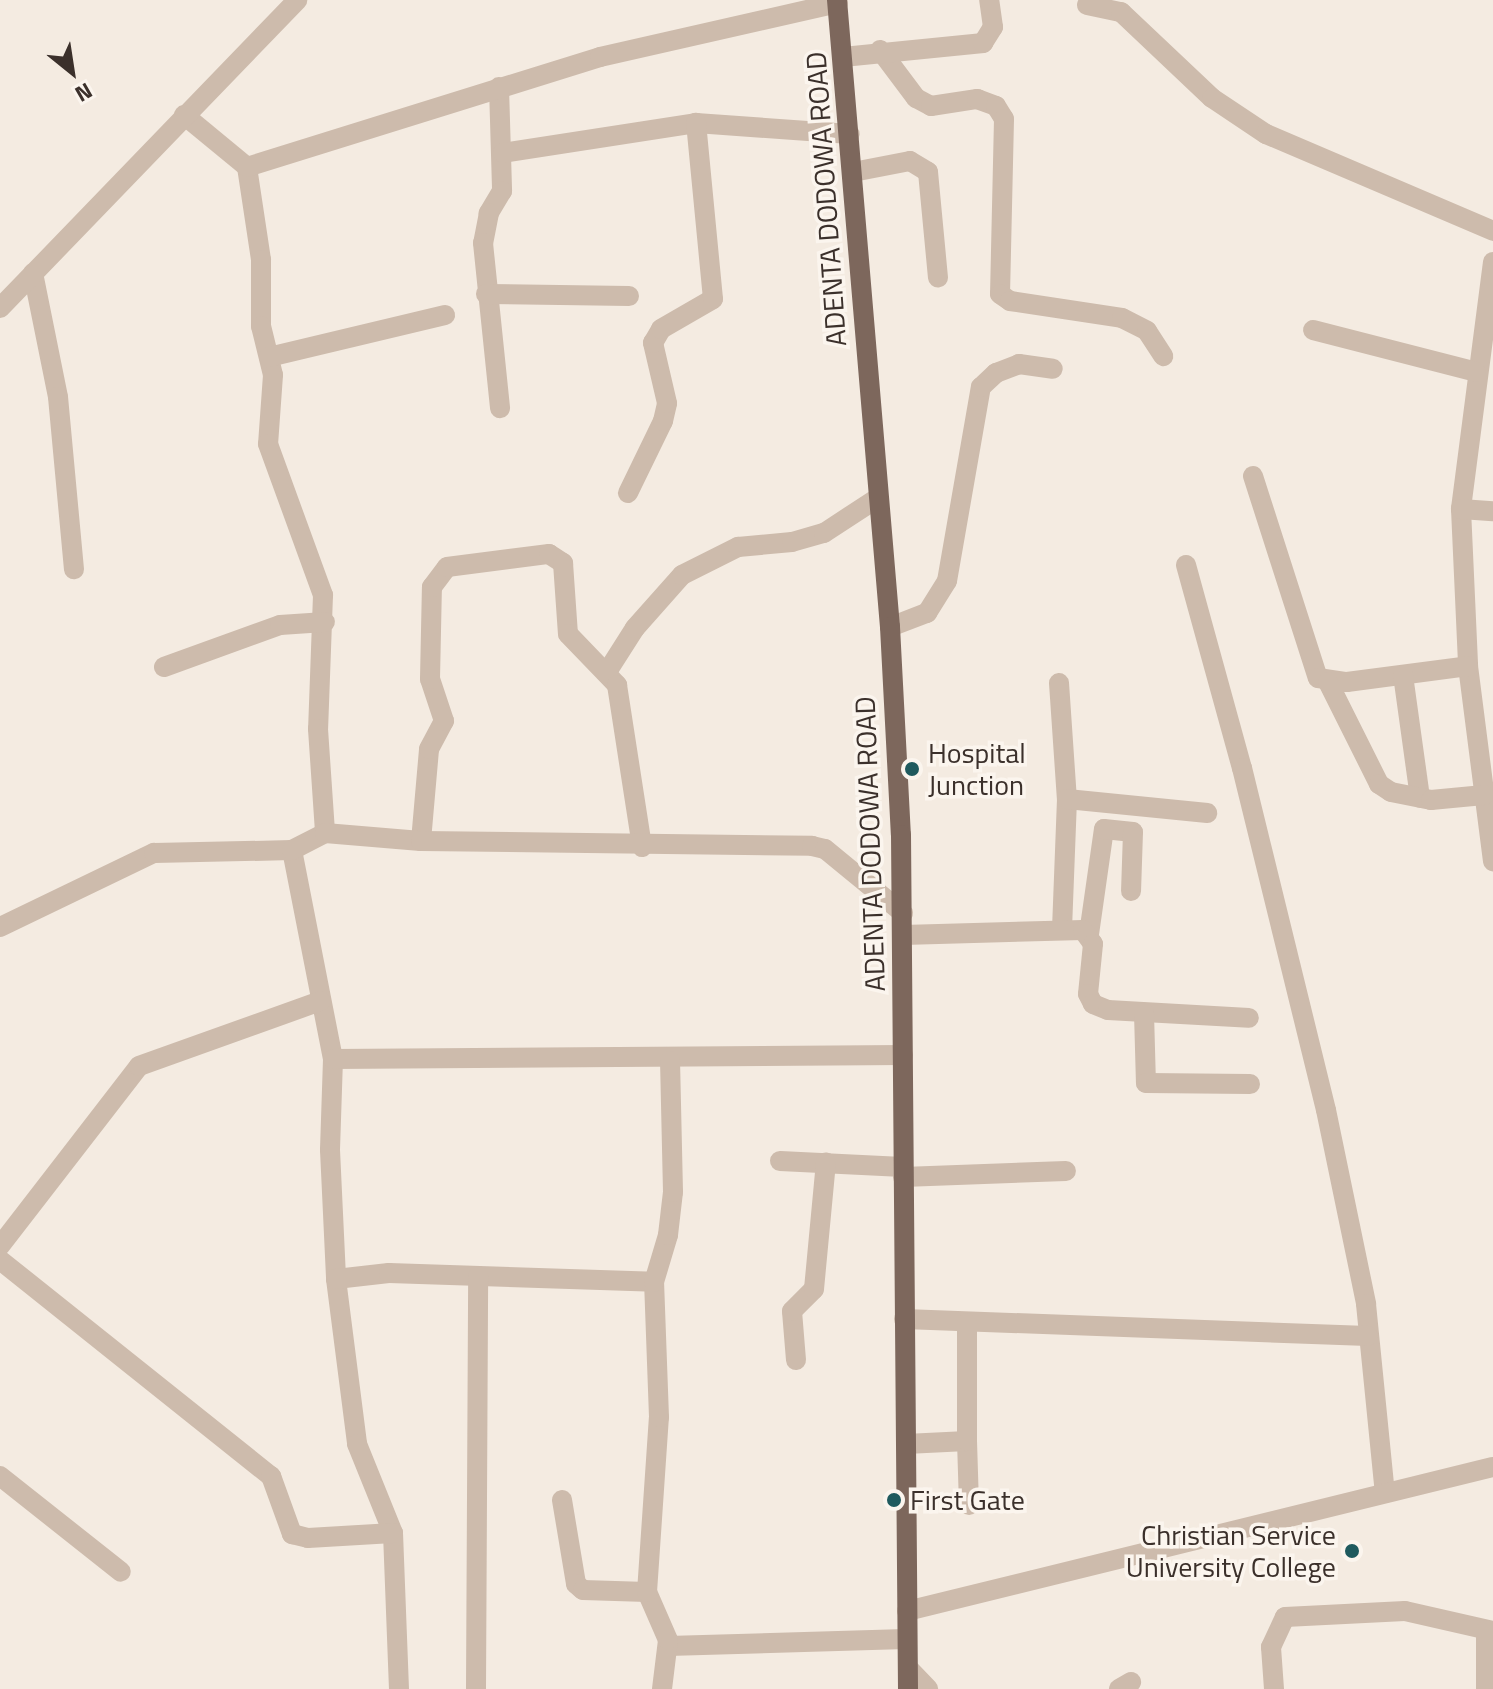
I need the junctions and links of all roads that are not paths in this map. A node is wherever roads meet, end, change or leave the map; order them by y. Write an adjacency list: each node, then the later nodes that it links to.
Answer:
1 (297, 0): 8 (street)
2 (989, 0): 5 (street)
3 (838, 1): 6 (main road, ADENTA DODOWA ROAD); 7 (street)
4 (1087, 5): 14 (street)
5 (880, 50): 6 (street); 23 (street)
6 (843, 57): 10 (main road, ADENTA DODOWA ROAD)
7 (499, 87): 11 (street); 12 (street)
8 (184, 115): 12 (street); 16 (street)
9 (696, 123): 10 (street); 11 (street); 29 (street)
10 (850, 134): 13 (main road, ADENTA DODOWA ROAD)
11 (503, 153): 18 (street)
12 (247, 167): 24 (street)
13 (853, 172): 17 (street); 30 (main road, ADENTA DODOWA ROAD)
14 (1493, 231)
15 (1493, 262): 26 (street)
16 (33, 273): 20 (street); 34 (street)
17 (938, 278)
18 (486, 294): 19 (street); 27 (street)
19 (629, 296)
20 (0, 308)
21 (445, 315): 24 (street)
22 (1313, 330): 26 (street)
23 (1163, 356)
24 (269, 357): 35 (street)
25 (1053, 369): 36 (street)
26 (1476, 372): 31 (street)
27 (500, 408)
28 (1253, 476): 41 (street)
29 (628, 493)
30 (876, 499): 36 (main road, ADENTA DODOWA ROAD); 39 (street)
31 (1461, 509): 32 (street); 37 (street)
32 (1493, 511)
33 (1186, 565): 76 (street)
34 (74, 569)
35 (325, 622): 38 (street); 47 (street)
36 (890, 627): 53 (main road, ADENTA DODOWA ROAD)
37 (1468, 666): 40 (street); 43 (street)
38 (164, 667)
39 (607, 672): 48 (street); 49 (street)
40 (1403, 675): 41 (street); 44 (street)
41 (1328, 682): 44 (street)
42 (1059, 683): 45 (street)
43 (1484, 795): 44 (street); 51 (street)
44 (1420, 798)
45 (1067, 799): 46 (street); 55 (street)
46 (1207, 813)
47 (325, 833): 48 (street); 50 (street)
48 (421, 841): 49 (street)
49 (642, 847): 53 (street)
50 (292, 850): 54 (street); 58 (street)
51 (1492, 856)
52 (1131, 891): 56 (street)
53 (903, 913): 57 (main road, ADENTA DODOWA ROAD)
54 (0, 927)
55 (1062, 930): 56 (street); 57 (street)
56 (1089, 934): 59 (street)
57 (903, 935): 61 (main road, ADENTA DODOWA ROAD)
58 (321, 1001): 62 (street); 69 (street)
59 (1144, 1013): 60 (street); 64 (street)
60 (1249, 1018)
61 (903, 1055): 63 (street); 68 (main road, ADENTA DODOWA ROAD)
62 (333, 1059): 63 (street); 72 (street)
63 (670, 1061): 73 (street)
64 (1250, 1084)
65 (780, 1161): 66 (street)
66 (826, 1163): 68 (street); 77 (street)
67 (1066, 1171): 68 (street)
68 (903, 1172): 74 (main road, ADENTA DODOWA ROAD)
69 (0, 1246)
70 (0, 1260): 85 (street)
71 (478, 1276): 72 (street); 73 (street); 94 (street)
72 (336, 1279): 85 (street)
73 (654, 1282): 87 (street)
74 (904, 1319): 75 (street); 79 (main road, ADENTA DODOWA ROAD)
75 (967, 1323): 76 (street); 78 (street)
76 (1368, 1336): 82 (street)
77 (796, 1360)
78 (967, 1441): 79 (street); 84 (street)
79 (906, 1444): 88 (main road, ADENTA DODOWA ROAD)
80 (1493, 1467): 82 (street)
81 (0, 1476): 86 (street)
82 (1385, 1493): 88 (street)
83 (562, 1500): 87 (street)
84 (969, 1505)
85 (393, 1533): 93 (street)
86 (121, 1572)
87 (647, 1592): 91 (street)
88 (907, 1611): 90 (main road, ADENTA DODOWA ROAD)
89 (1490, 1631): 97 (street); 98 (street)
90 (906, 1639): 91 (street); 92 (main road, ADENTA DODOWA ROAD)
91 (668, 1646): 95 (street)
92 (908, 1679): 96 (street)
93 (399, 1689)
94 (476, 1689)
95 (662, 1689)
96 (928, 1689)
97 (1274, 1689)
98 (1486, 1689)

